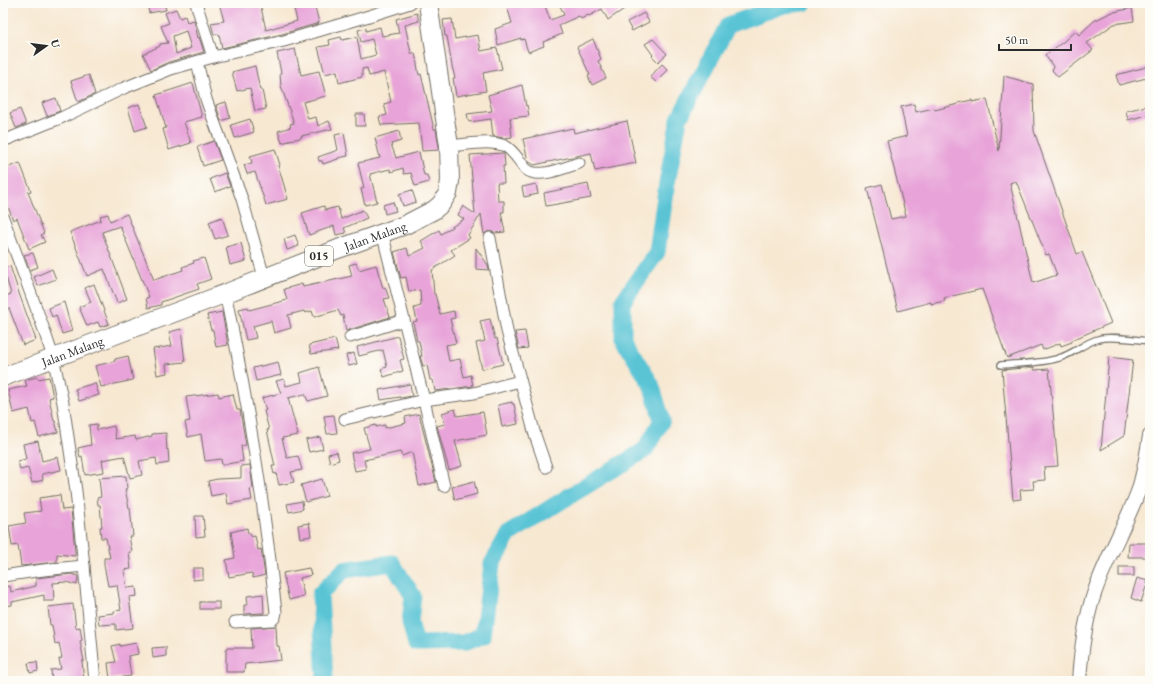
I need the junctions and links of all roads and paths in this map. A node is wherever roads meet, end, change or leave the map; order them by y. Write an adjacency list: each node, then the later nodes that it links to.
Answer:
1 (196, 3): 4 (street)
2 (410, 3): 4 (street)
3 (428, 3): 7 (main road, Jalan Malang / 015)
4 (213, 58): 5 (street)
5 (197, 62): 6 (street); 12 (street)
6 (3, 141)
7 (449, 146): 8 (street); 10 (main road, Jalan Malang / 015)
8 (579, 163)
9 (3, 218): 17 (street)
10 (382, 232): 12 (main road, Jalan Malang / 015); 14 (street)
11 (490, 238): 20 (street)
12 (264, 277): 13 (main road, Jalan Malang / 015)
13 (224, 294): 17 (main road, Jalan Malang / 015); 28 (street)
14 (404, 320): 15 (street); 21 (street)
15 (350, 338)
16 (1150, 341): 18 (lane)
17 (53, 357): 19 (main road, Jalan Malang / 015); 26 (street)
18 (1001, 365)
19 (3, 377)
20 (520, 381): 21 (street); 24 (street)
21 (424, 400): 22 (street); 25 (street)
22 (345, 419)
23 (1150, 436): 30 (street)
24 (546, 467)
25 (444, 486)
26 (84, 566): 27 (street); 29 (street)
27 (3, 576)
28 (235, 622)
29 (95, 681)
30 (1079, 681)

